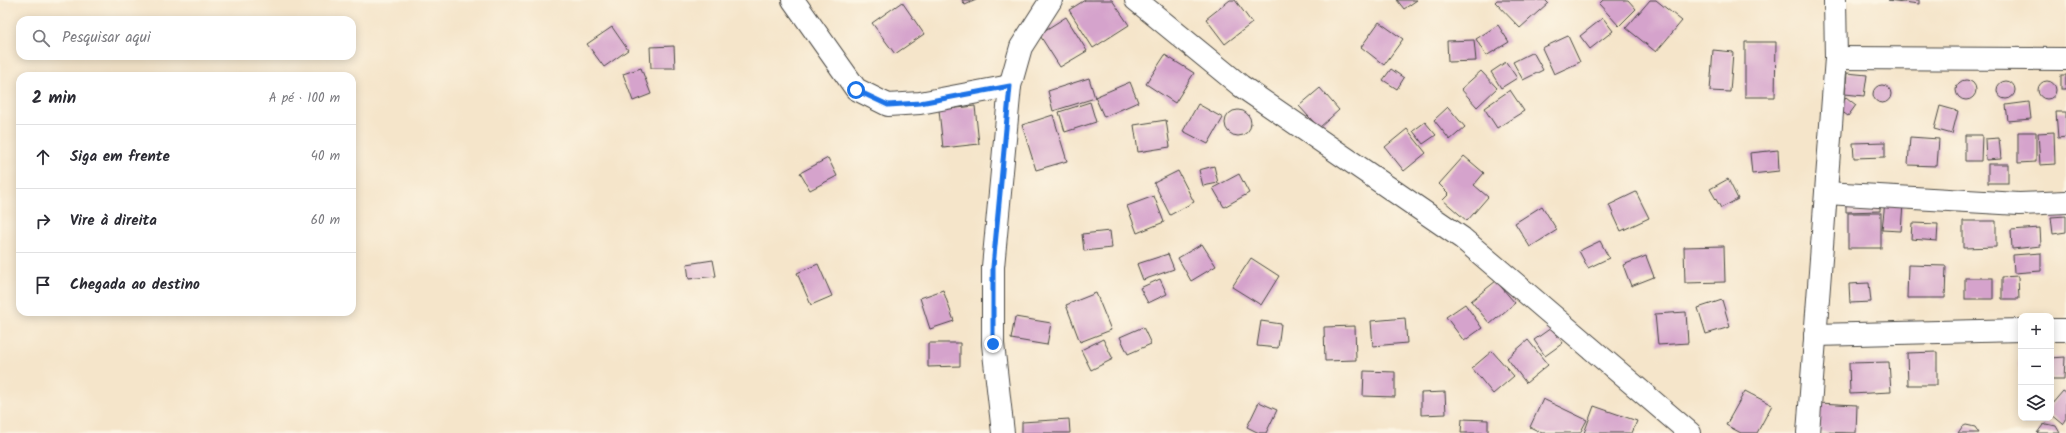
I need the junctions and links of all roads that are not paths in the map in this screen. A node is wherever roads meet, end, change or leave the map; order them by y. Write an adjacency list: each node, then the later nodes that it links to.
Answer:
1 (793, 0): 7 (street)
2 (1051, 0): 7 (street)
3 (1136, 0): 15 (street)
4 (1834, 0): 5 (street)
5 (1836, 58): 6 (street); 8 (street)
6 (2066, 59)
7 (1010, 86): 14 (street)
8 (1826, 193): 9 (street); 13 (street)
9 (2066, 202)
10 (2018, 330): 13 (street)
11 (2054, 330): 12 (street)
12 (2066, 330)
13 (1815, 335): 16 (street)
14 (1003, 433)
15 (1690, 433)
16 (1808, 433)

